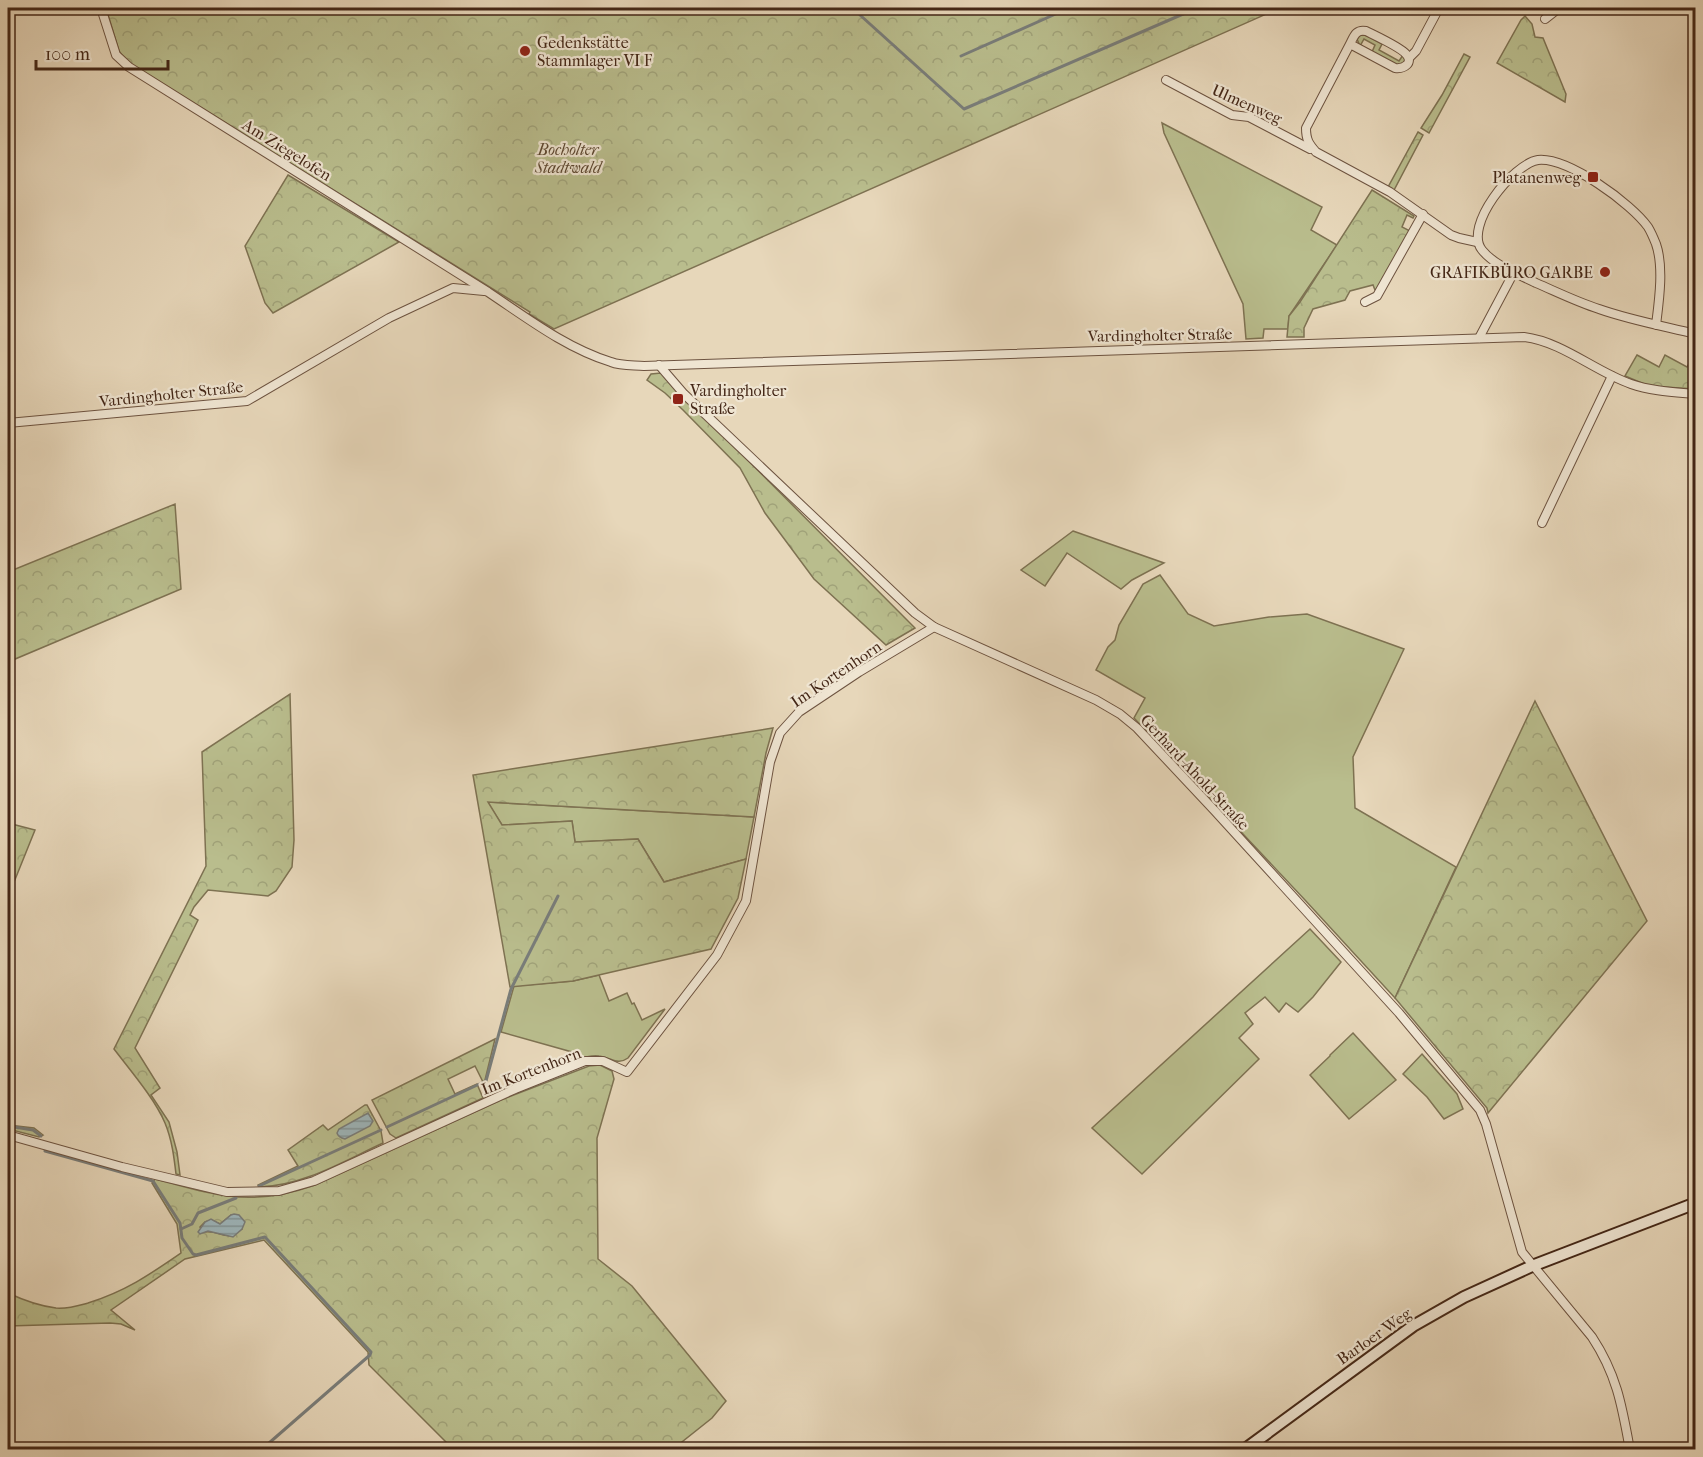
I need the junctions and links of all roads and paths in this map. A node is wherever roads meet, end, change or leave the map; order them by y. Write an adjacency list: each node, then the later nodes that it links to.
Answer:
1 (101, 8): 12 (street, Am Ziegelofen)
2 (1439, 8): 6 (street)
3 (1559, 8): 4 (street)
4 (1545, 19)
5 (1350, 44): 6 (street); 6 (street); 8 (street)
6 (1409, 58)
7 (1166, 80): 8 (street, Ulmenweg)
8 (1316, 152): 9 (street, Ulmenweg)
9 (1423, 214): 10 (street, Ulmenweg); 15 (street)
10 (1477, 242): 11 (street); 16 (street)
11 (1514, 272): 16 (street); 18 (street)
12 (458, 273): 13 (street); 14 (street, Am Ziegelofen)
13 (453, 288): 14 (street, Vardingholter Straße); 22 (street, Vardingholter Straße)
14 (488, 292): 19 (street, Vardingholter Straße)
15 (1365, 302)
16 (1656, 325): 17 (street)
17 (1695, 334)
18 (1479, 338): 19 (street, Vardingholter Straße); 20 (street, Vardingholter Straße)
19 (659, 365): 24 (street, Gerhard-Ahold-Straße)
20 (1612, 376): 21 (street, Vardingholter Straße); 23 (street)
21 (1695, 394)
22 (8, 423)
23 (1542, 523)
24 (934, 627): 25 (street, Im Kortenhorn); 27 (street, Gerhard-Ahold-Straße)
25 (8, 1135)
26 (1695, 1203): 27 (street, Barloer Weg)
27 (1532, 1266): 28 (street, Barloer Weg); 29 (street)
28 (1244, 1449)
29 (1630, 1449)

